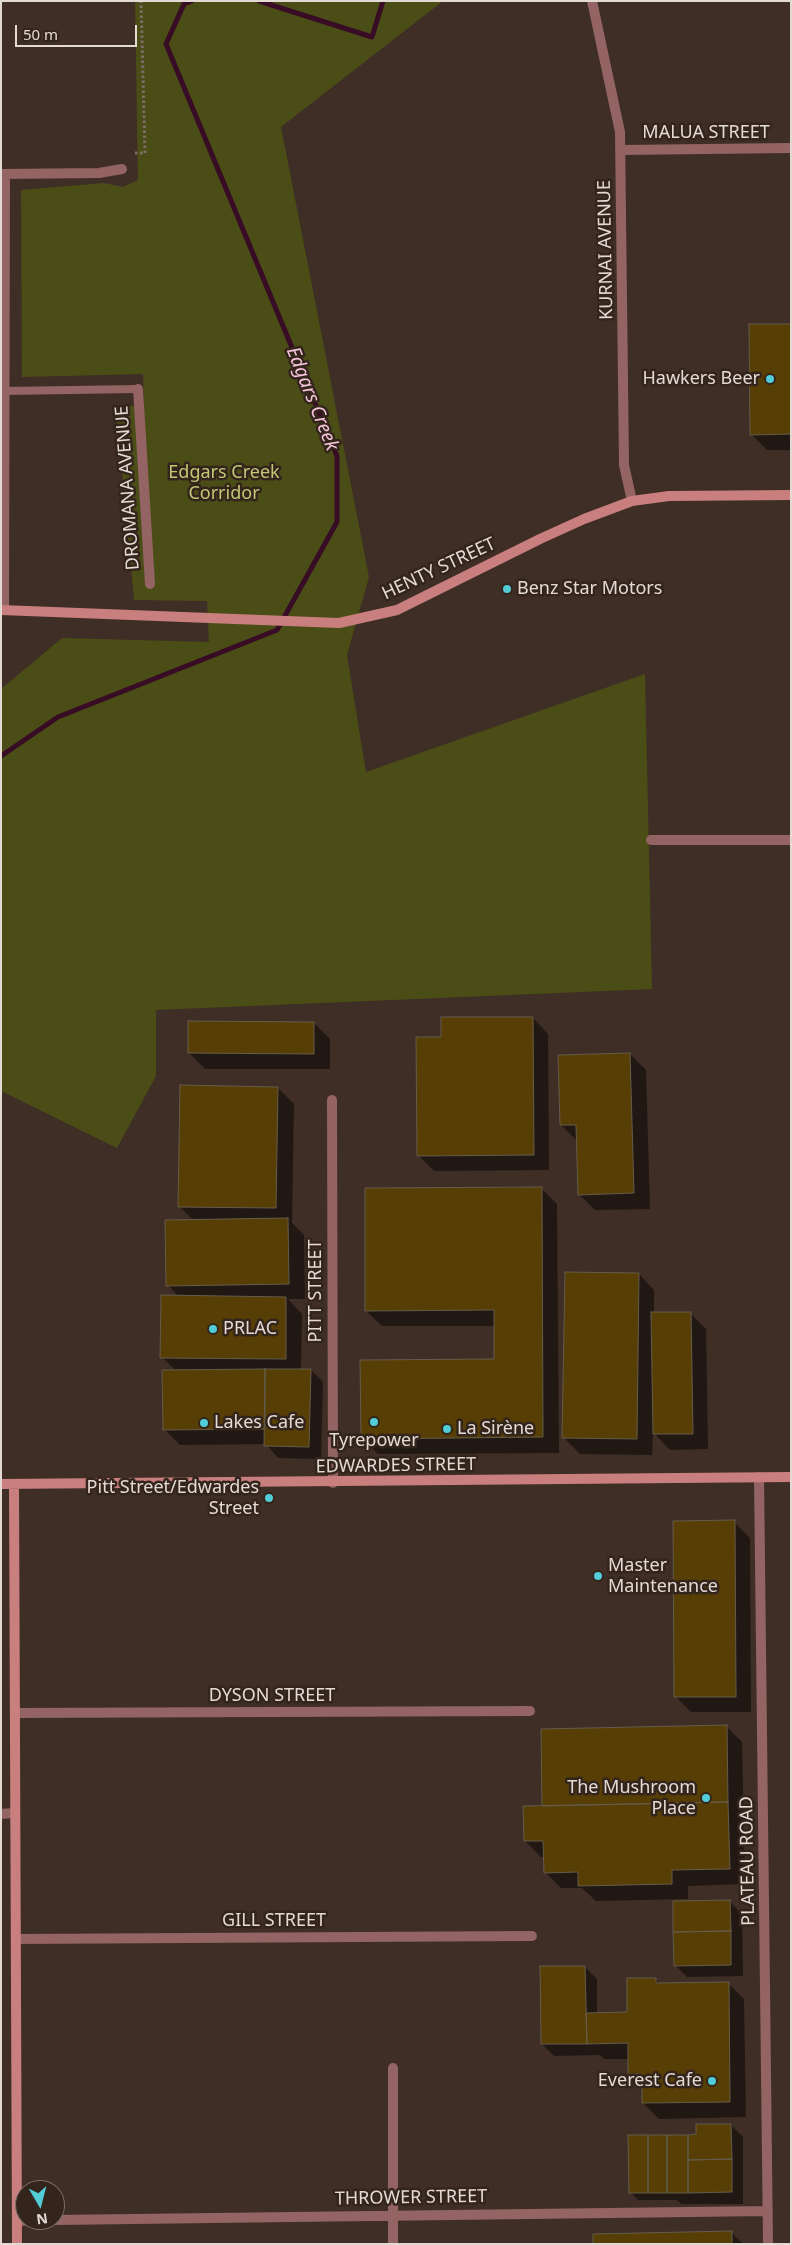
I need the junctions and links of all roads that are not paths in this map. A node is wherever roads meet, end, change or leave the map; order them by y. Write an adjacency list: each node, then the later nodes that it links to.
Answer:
1 (592, 1): 3 (street, KURNAI AVENUE)
2 (791, 148): 3 (street, MALUA STREET)
3 (621, 150): 9 (street, KURNAI AVENUE)
4 (122, 169): 5 (street)
5 (3, 174): 7 (street)
6 (138, 388): 7 (lane); 10 (street, DROMANA AVENUE)
7 (4, 391): 11 (street)
8 (791, 495): 9 (street, HENTY STREET)
9 (632, 501): 11 (street, HENTY STREET)
10 (150, 584)
11 (3, 610)
12 (651, 840): 13 (street)
13 (791, 840)
14 (332, 1100): 17 (street, PITT STREET)
15 (759, 1477): 16 (street, EDWARDES STREET); 17 (street, EDWARDES STREET); 28 (street, PLATEAU ROAD)
16 (791, 1477)
17 (333, 1483): 19 (street, EDWARDES STREET)
18 (1, 1484): 19 (street, EDWARDES STREET)
19 (14, 1486): 21 (street)
20 (530, 1711): 21 (street, DYSON STREET)
21 (15, 1713): 22 (street)
22 (14, 1813): 23 (street); 25 (street)
23 (1, 1814)
24 (532, 1936): 25 (street, GILL STREET)
25 (16, 1939): 27 (street)
26 (394, 2068): 29 (street)
27 (17, 2180)
28 (768, 2211): 29 (street, THROWER STREET); 34 (street, PLATEAU ROAD)
29 (393, 2214): 30 (street, THROWER STREET); 33 (street)
30 (65, 2220)
31 (17, 2230): 32 (street)
32 (17, 2244)
33 (393, 2244)
34 (768, 2244)

